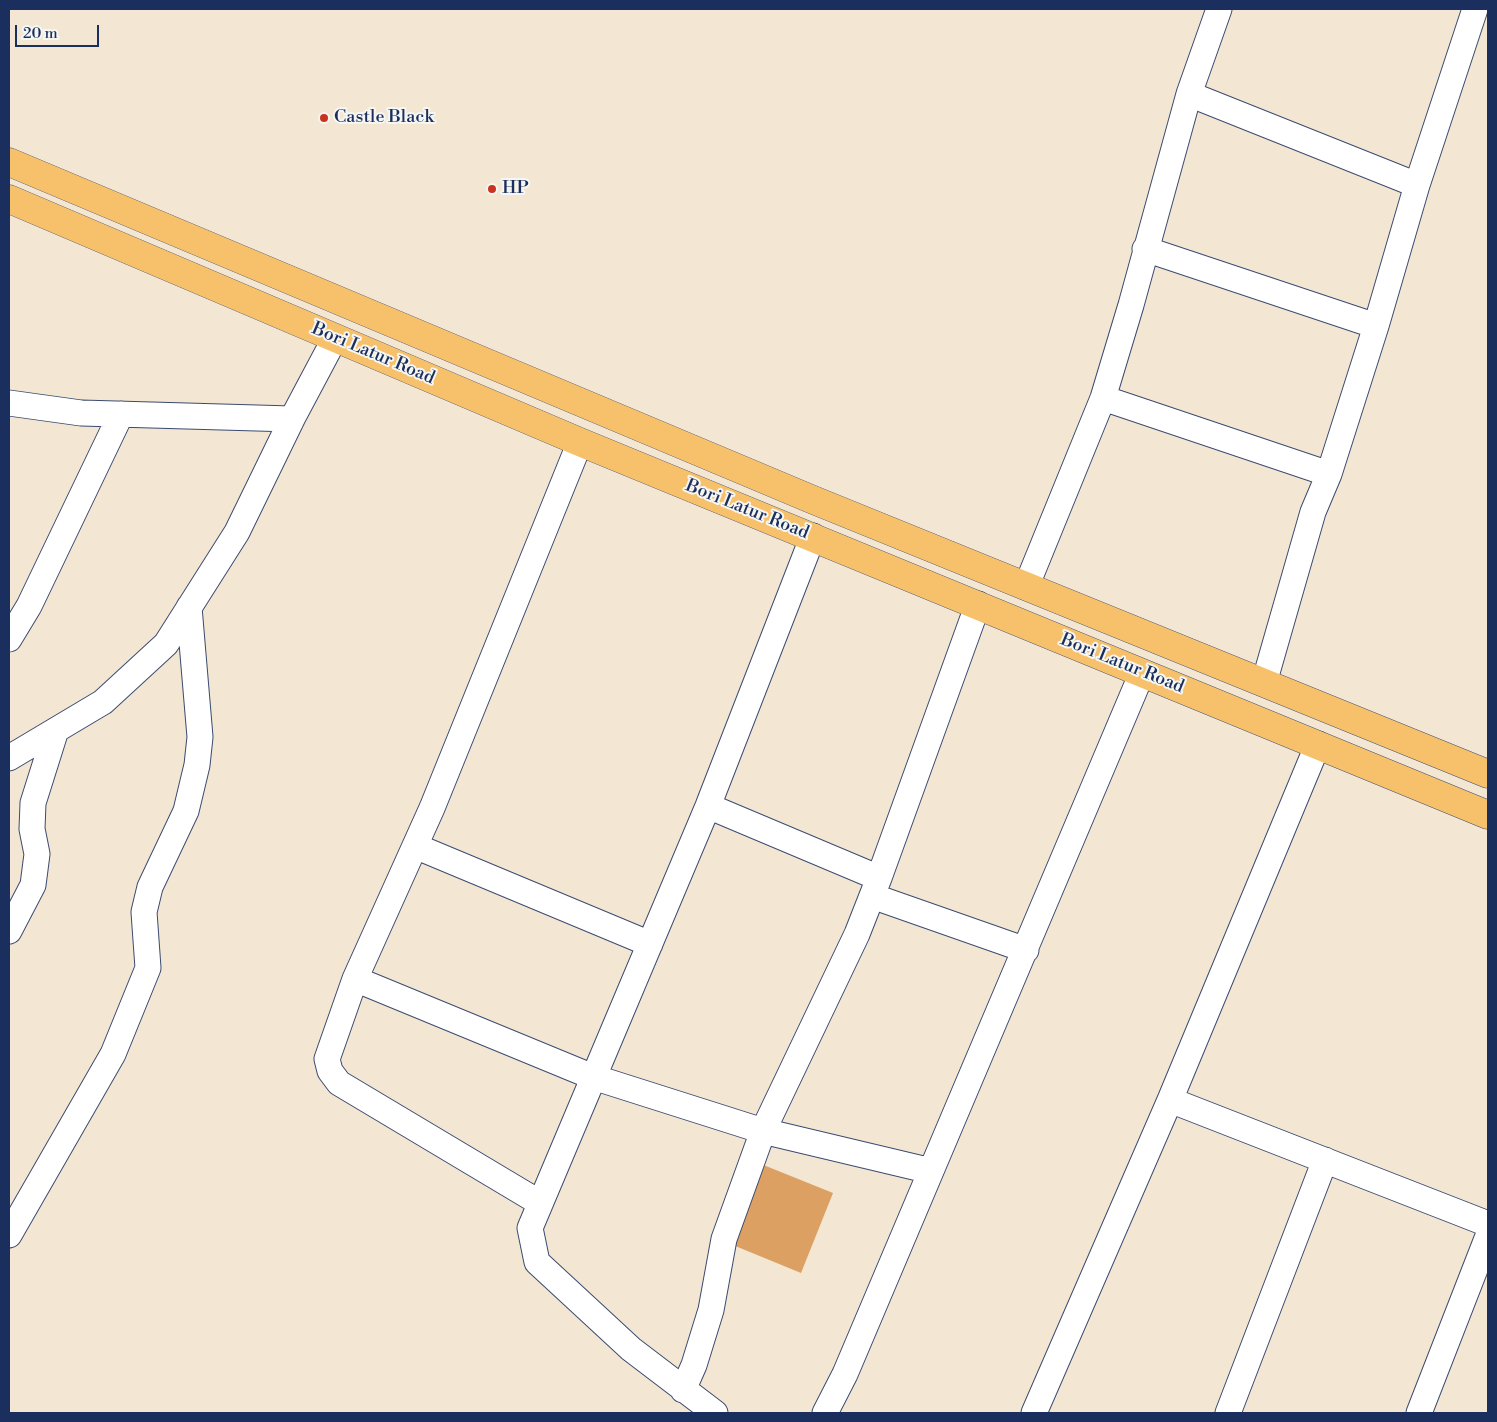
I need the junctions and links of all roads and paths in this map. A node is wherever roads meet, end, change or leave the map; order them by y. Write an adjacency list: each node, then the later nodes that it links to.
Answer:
1 (1219, 9): 3 (street)
2 (1475, 9): 5 (street)
3 (1189, 94): 5 (street); 7 (street)
4 (9, 162): 17 (main road, Bori Latur Road)
5 (1417, 185): 8 (street)
6 (9, 199): 9 (main road, Bori Latur Road)
7 (1145, 249): 8 (street); 10 (street)
8 (1376, 326): 15 (street)
9 (335, 338): 13 (street); 14 (main road, Bori Latur Road)
10 (1103, 398): 15 (street); 17 (street)
11 (9, 403): 12 (street)
12 (121, 414): 13 (street); 20 (street)
13 (292, 419): 19 (street)
14 (580, 442): 16 (main road, Bori Latur Road); 29 (street)
15 (1328, 474): 22 (street)
16 (813, 536): 18 (main road, Bori Latur Road); 27 (street)
17 (1026, 587): 22 (main road, Bori Latur Road)
18 (978, 604): 21 (main road, Bori Latur Road); 30 (street)
19 (190, 607): 23 (street); 42 (street)
20 (9, 639)
21 (1142, 673): 24 (main road, Bori Latur Road); 33 (street)
22 (1264, 683): 26 (main road, Bori Latur Road)
23 (56, 730): 25 (street); 31 (street)
24 (1318, 744): 28 (main road, Bori Latur Road); 36 (street)
25 (9, 758)
26 (1488, 774)
27 (708, 806): 30 (street); 32 (street)
28 (1488, 815)
29 (415, 846): 32 (street); 34 (street)
30 (876, 887): 33 (street); 37 (street)
31 (9, 931)
32 (650, 944): 35 (street)
33 (1026, 950): 39 (street)
34 (355, 979): 35 (street); 40 (street)
35 (592, 1078): 37 (street); 40 (street)
36 (1170, 1100): 38 (street); 47 (street)
37 (762, 1131): 39 (street); 44 (street)
38 (1325, 1160): 41 (street); 48 (street)
39 (931, 1171): 46 (street)
40 (540, 1203): 44 (street)
41 (1488, 1224)
42 (9, 1235)
43 (1488, 1236): 49 (street)
44 (683, 1390): 45 (street)
45 (715, 1413)
46 (825, 1413)
47 (1034, 1413)
48 (1228, 1413)
49 (1419, 1413)

